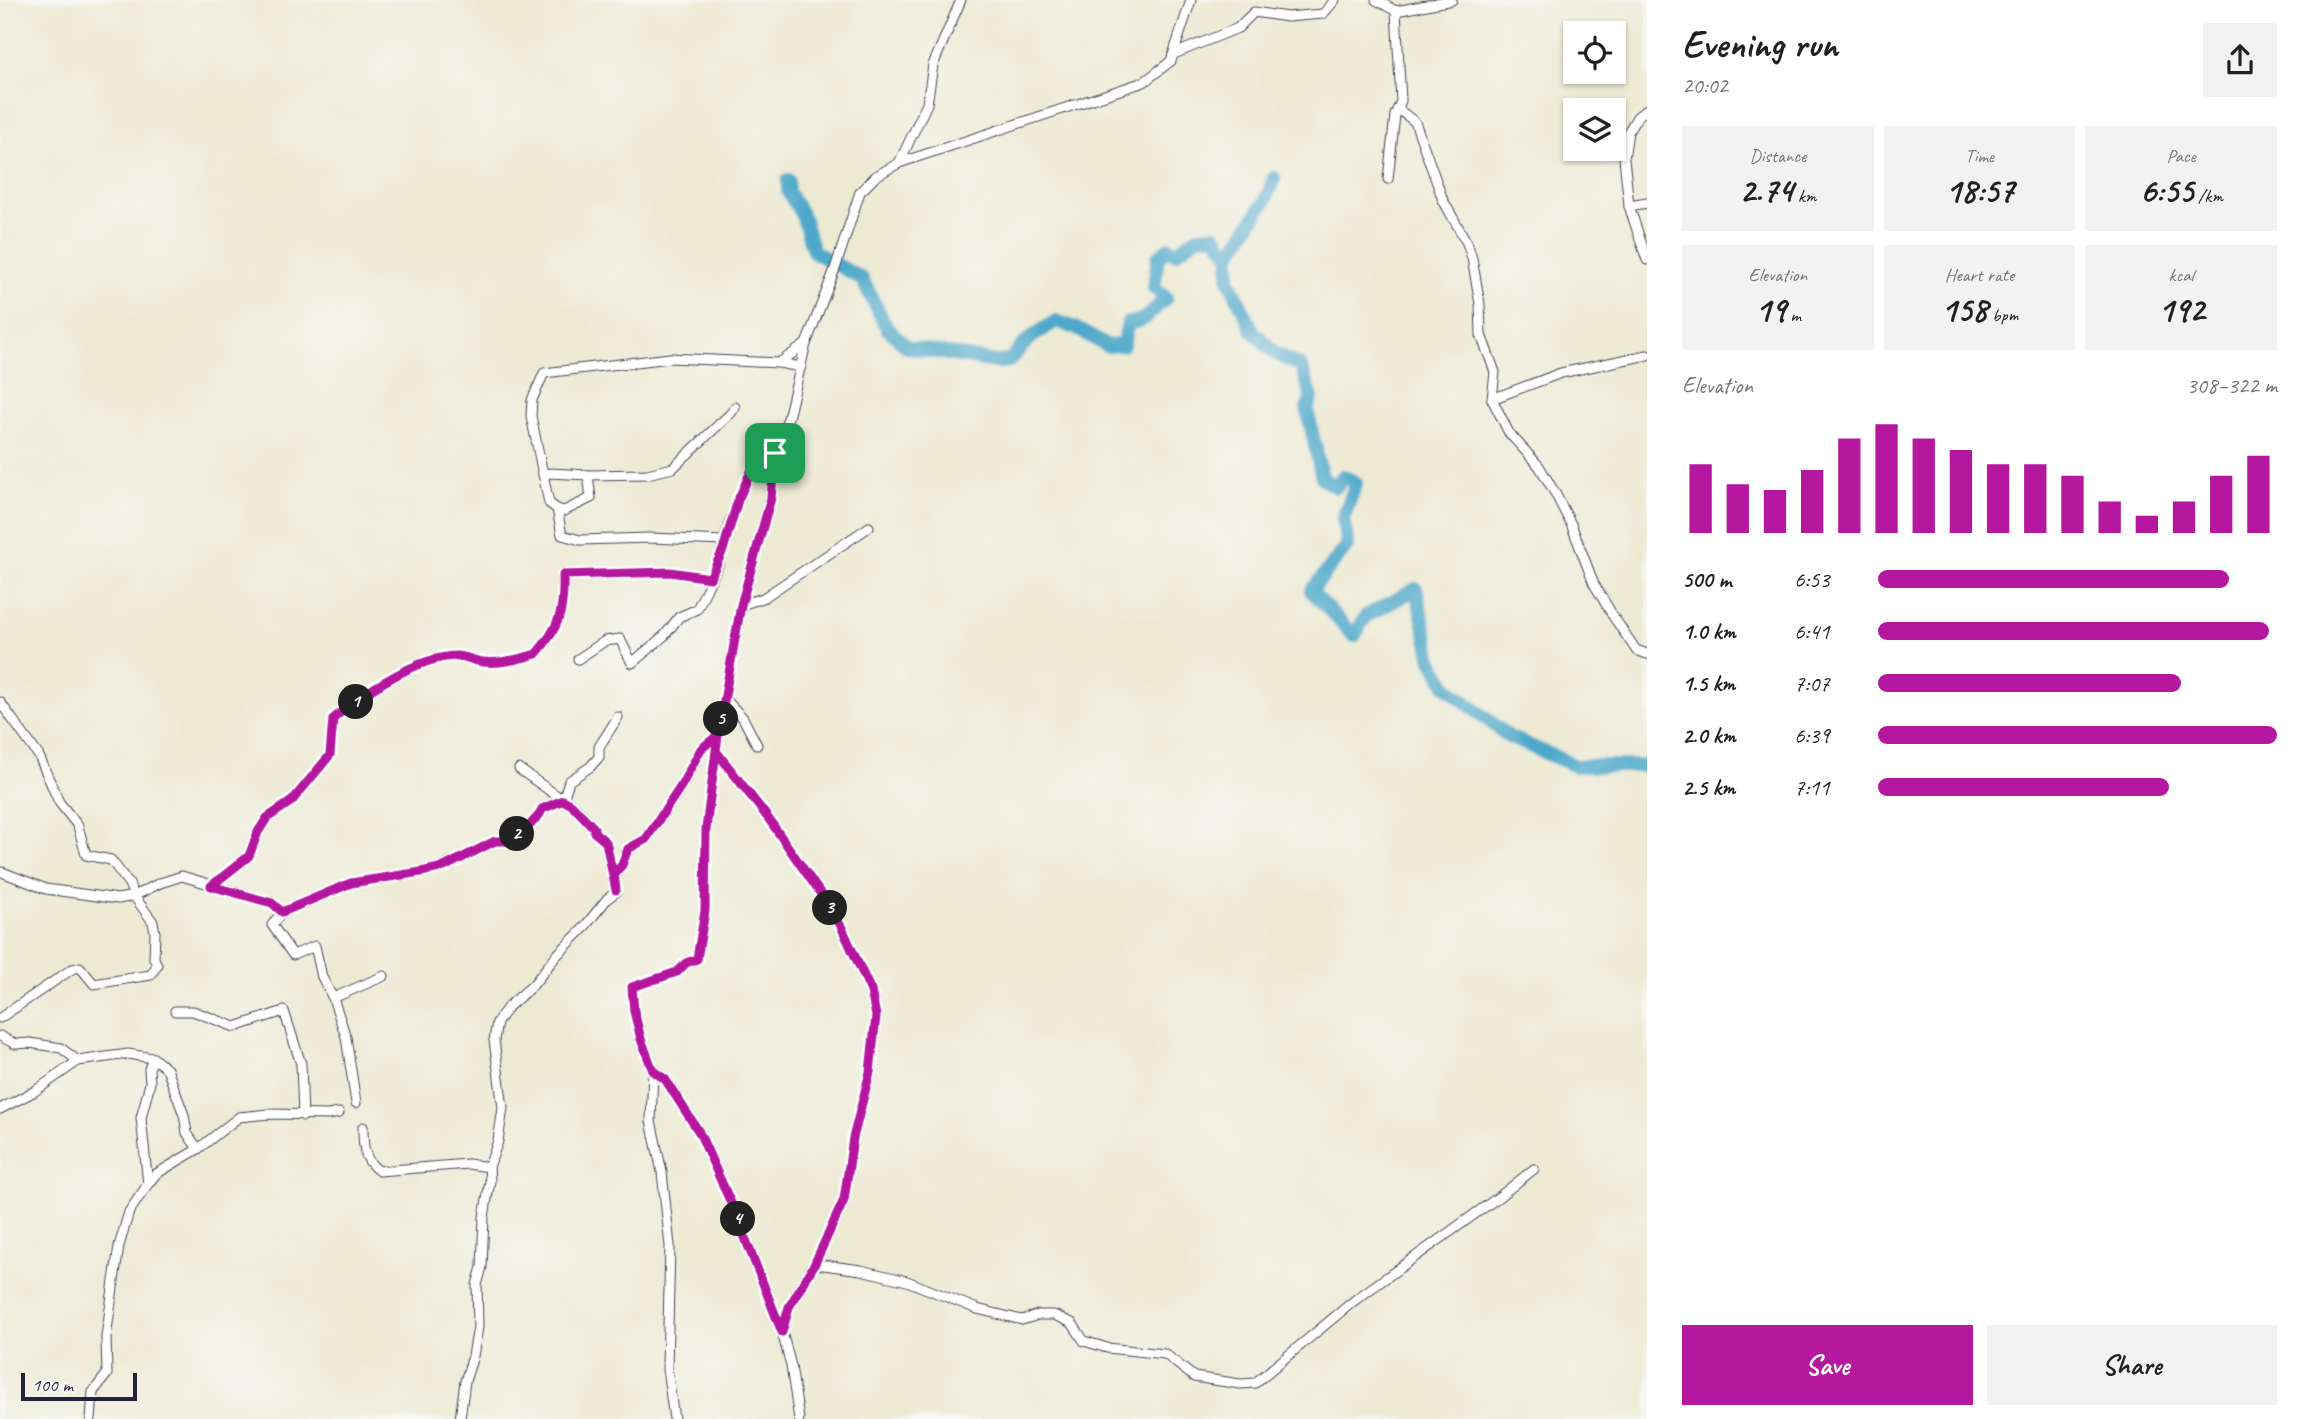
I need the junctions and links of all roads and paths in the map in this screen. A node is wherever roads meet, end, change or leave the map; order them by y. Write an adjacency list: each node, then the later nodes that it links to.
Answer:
1 (961, 0): 10 (street)
2 (1191, 0): 7 (street)
3 (1335, 0): 7 (street)
4 (1376, 0): 6 (street)
5 (1446, 1): 6 (street)
6 (1396, 11): 8 (street)
7 (1174, 54): 10 (street)
8 (1398, 109): 11 (street); 19 (street)
9 (1647, 109): 13 (street)
10 (899, 163): 15 (street)
11 (1388, 179)
12 (1647, 202): 13 (street)
13 (1629, 206): 14 (street)
14 (1647, 260)
15 (806, 344): 17 (street); 18 (street)
16 (1647, 355): 19 (street)
17 (779, 363): 18 (street); 22 (street)
18 (801, 367): 21 (street)
19 (1492, 399): 29 (street)
20 (734, 407): 23 (street)
21 (775, 453): 26 (street); 28 (street)
22 (543, 475): 23 (street); 24 (street)
23 (587, 475): 24 (street)
24 (557, 509): 26 (street)
25 (869, 527): 28 (street)
26 (725, 541): 27 (street)
27 (710, 578): 30 (street); 40 (street)
28 (741, 605): 31 (street)
29 (1647, 654)
30 (578, 659)
31 (724, 698): 34 (street); 35 (street)
32 (0, 702): 42 (street)
33 (618, 717): 38 (street)
34 (718, 735): 36 (street); 41 (street)
35 (757, 746)
36 (716, 751): 51 (street); 61 (street)
37 (519, 769): 38 (street)
38 (563, 800): 41 (street); 43 (street)
39 (2, 872): 42 (street)
40 (211, 886): 42 (street); 43 (street)
41 (616, 890): 58 (street)
42 (134, 896): 47 (street)
43 (282, 912): 45 (street)
44 (384, 976): 45 (street)
45 (333, 998): 52 (street)
46 (175, 1012): 55 (street)
47 (0, 1018)
48 (0, 1036): 50 (street)
49 (153, 1058): 50 (street); 57 (street); 60 (street)
50 (78, 1061): 53 (street)
51 (653, 1071): 62 (street); 65 (street)
52 (356, 1103)
53 (0, 1110)
54 (339, 1113): 55 (street)
55 (303, 1116): 57 (street)
56 (363, 1127): 58 (street)
57 (198, 1149): 60 (street)
58 (489, 1167): 64 (street)
59 (1534, 1169): 61 (street)
60 (148, 1184): 63 (street)
61 (814, 1265): 62 (street)
62 (782, 1332): 66 (street)
63 (91, 1419)
64 (460, 1419)
65 (674, 1419)
66 (799, 1419)

